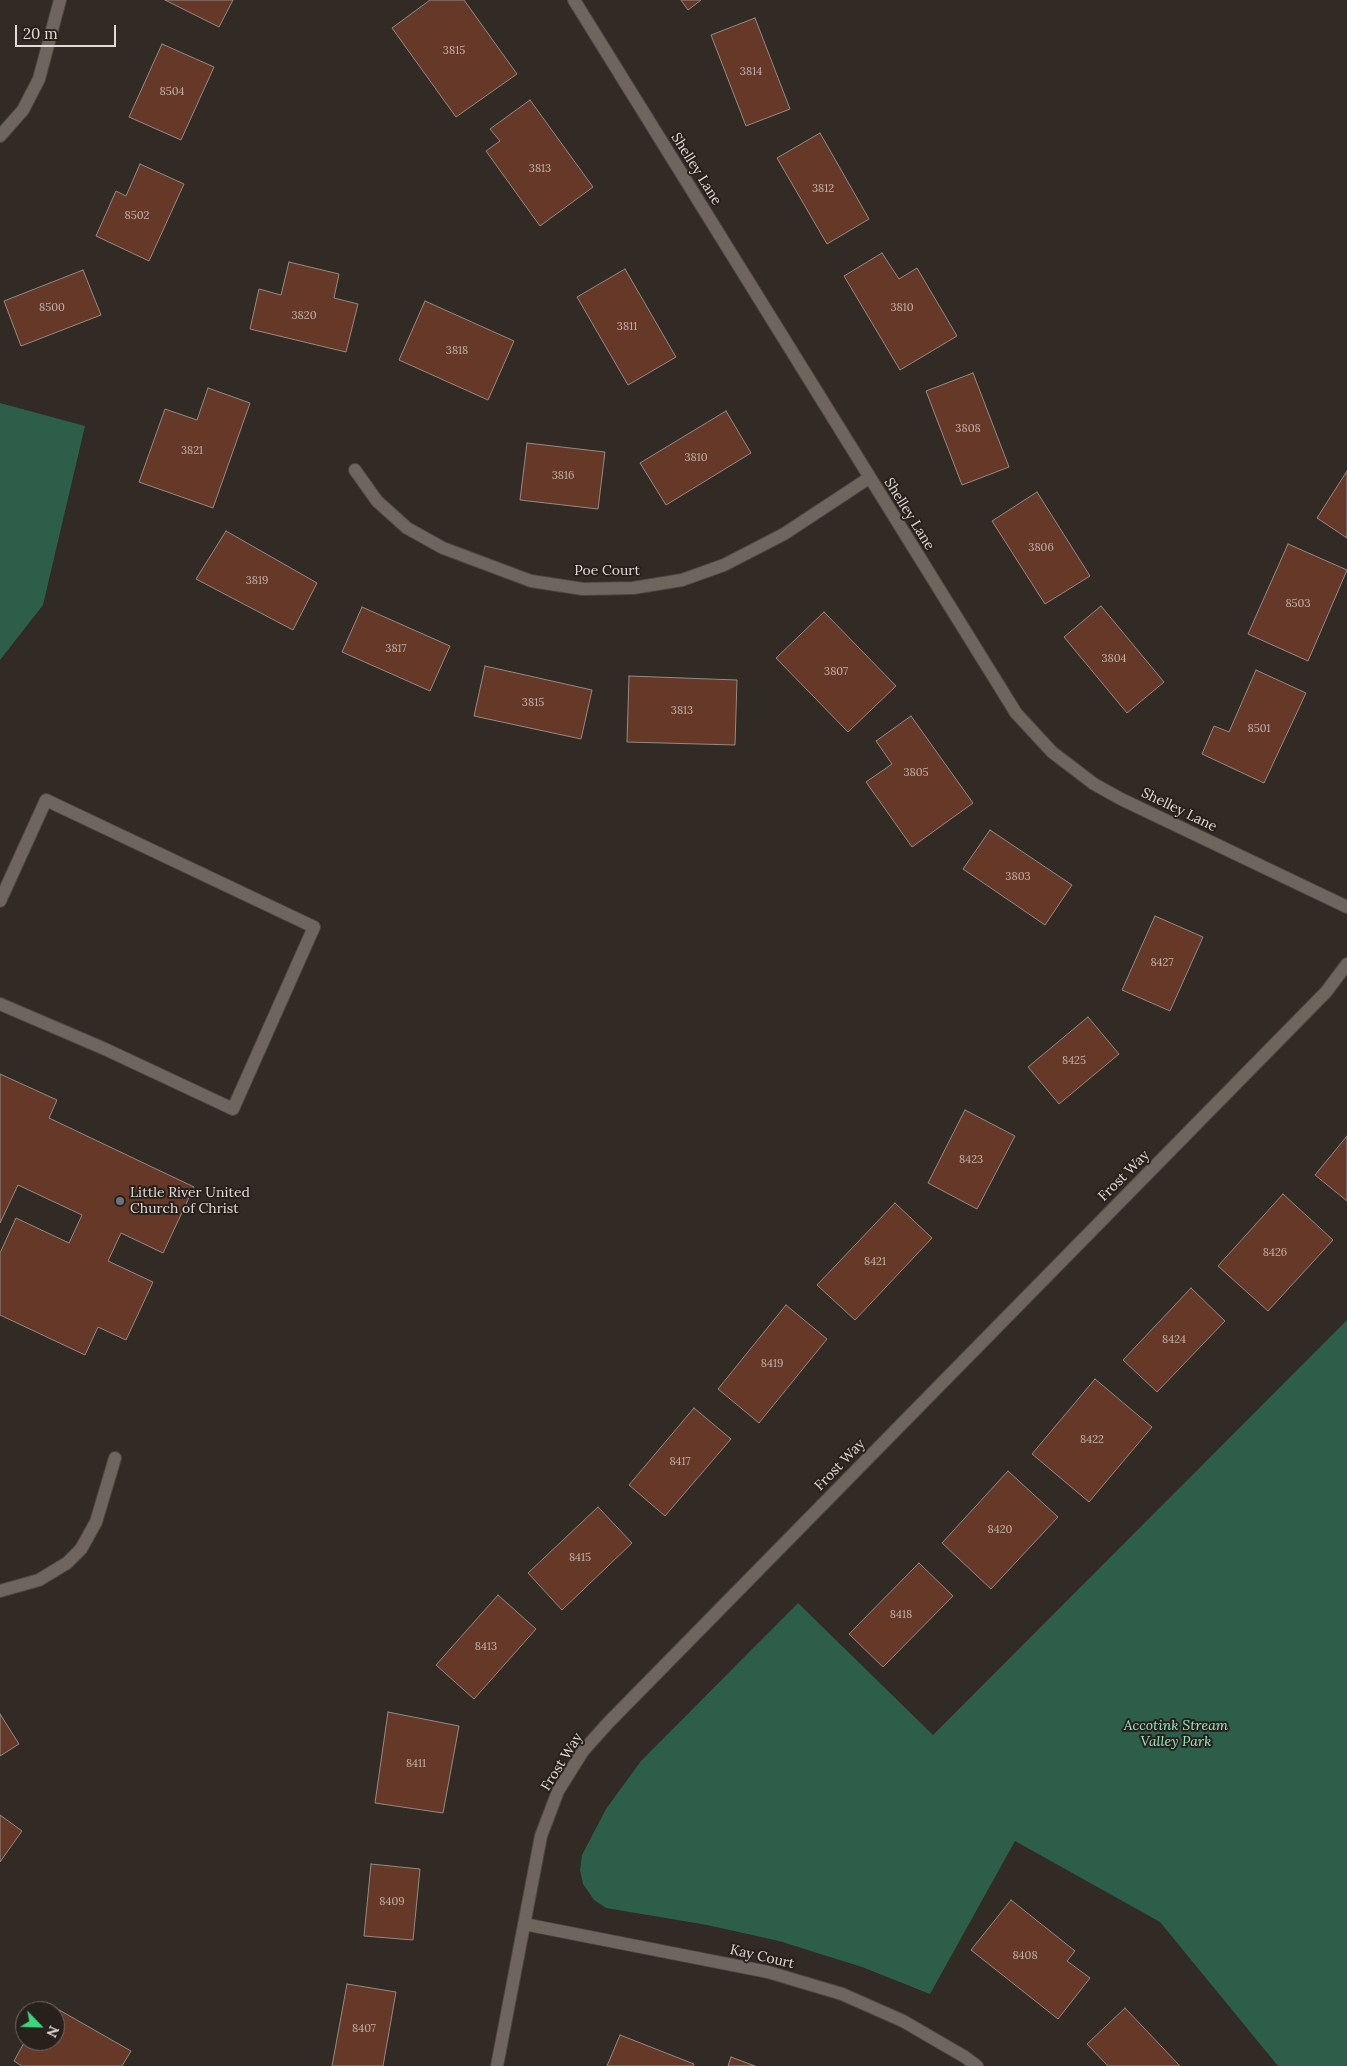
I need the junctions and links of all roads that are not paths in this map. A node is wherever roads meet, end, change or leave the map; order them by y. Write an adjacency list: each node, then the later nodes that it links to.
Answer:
1 (60, 0): 3 (street)
2 (574, 0): 5 (street, Shelley Lane)
3 (0, 136)
4 (355, 470): 5 (street, Poe Court)
5 (869, 478): 7 (street, Shelley Lane)
6 (0, 901): 9 (street)
7 (1347, 907)
8 (1347, 964): 12 (street, Frost Way)
9 (0, 1004)
10 (115, 1458): 11 (street)
11 (0, 1591)
12 (524, 1924): 13 (street, Frost Way); 14 (street, Kay Court)
13 (497, 2066)
14 (977, 2066)

